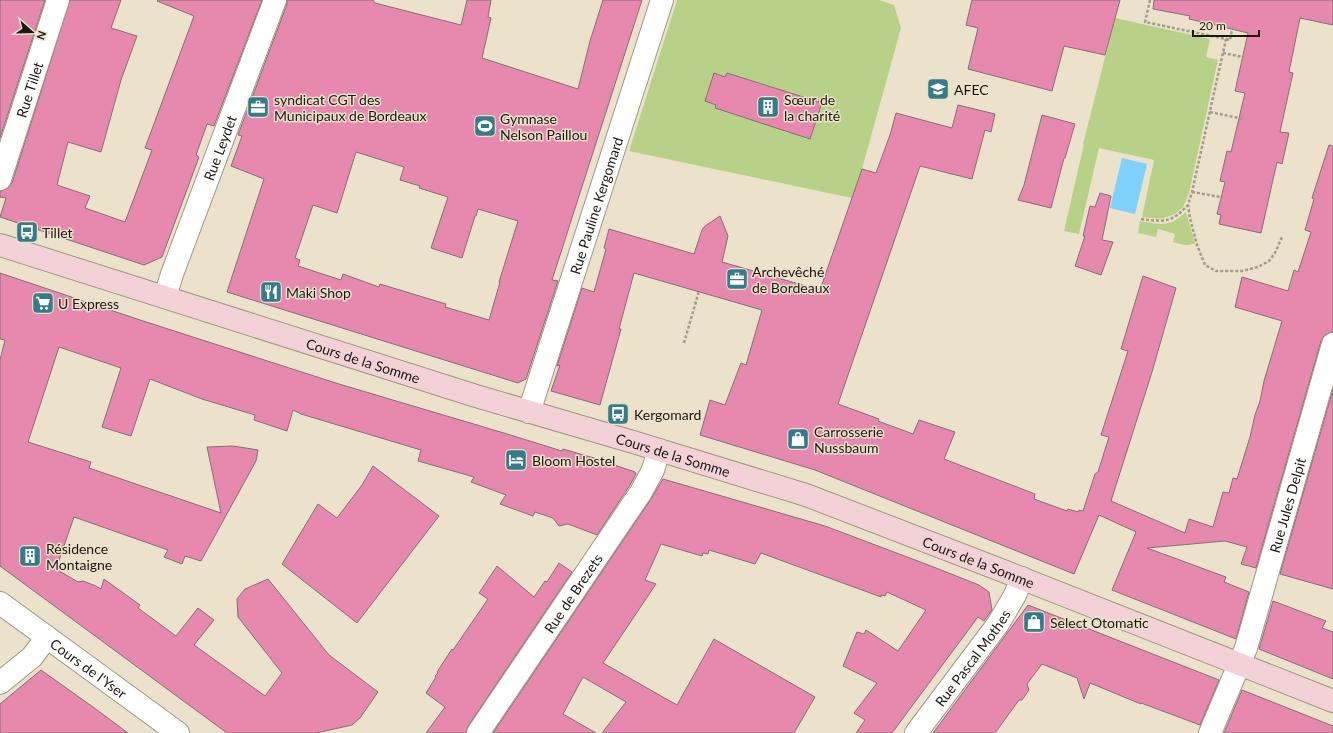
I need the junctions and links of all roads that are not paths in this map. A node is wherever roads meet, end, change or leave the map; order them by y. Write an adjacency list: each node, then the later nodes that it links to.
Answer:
1 (58, 0): 4 (street, Rue Tillet)
2 (275, 0): 6 (street, Rue Leydet)
3 (662, 0): 8 (street, Rue Pauline Kergomard)
4 (0, 179)
5 (0, 244): 6 (main road, Cours de la Somme)
6 (165, 297): 8 (main road, Cours de la Somme)
7 (1333, 344): 13 (street, Rue Jules Delpit)
8 (529, 412): 9 (main road, Cours de la Somme)
9 (660, 450): 10 (main road, Cours de la Somme); 17 (street, Rue de Brezets)
10 (1022, 578): 13 (main road, Cours de la Somme); 18 (street, Rue Pascal Mothes)
11 (0, 603): 12 (street, Cours de l'Yser)
12 (47, 637): 14 (street); 16 (street, Cours de l'Yser)
13 (1239, 664): 15 (main road, Cours de la Somme); 19 (street, Rue Jules Delpit)
14 (0, 683)
15 (1333, 701)
16 (178, 733)
17 (478, 733)
18 (916, 733)
19 (1210, 733)

